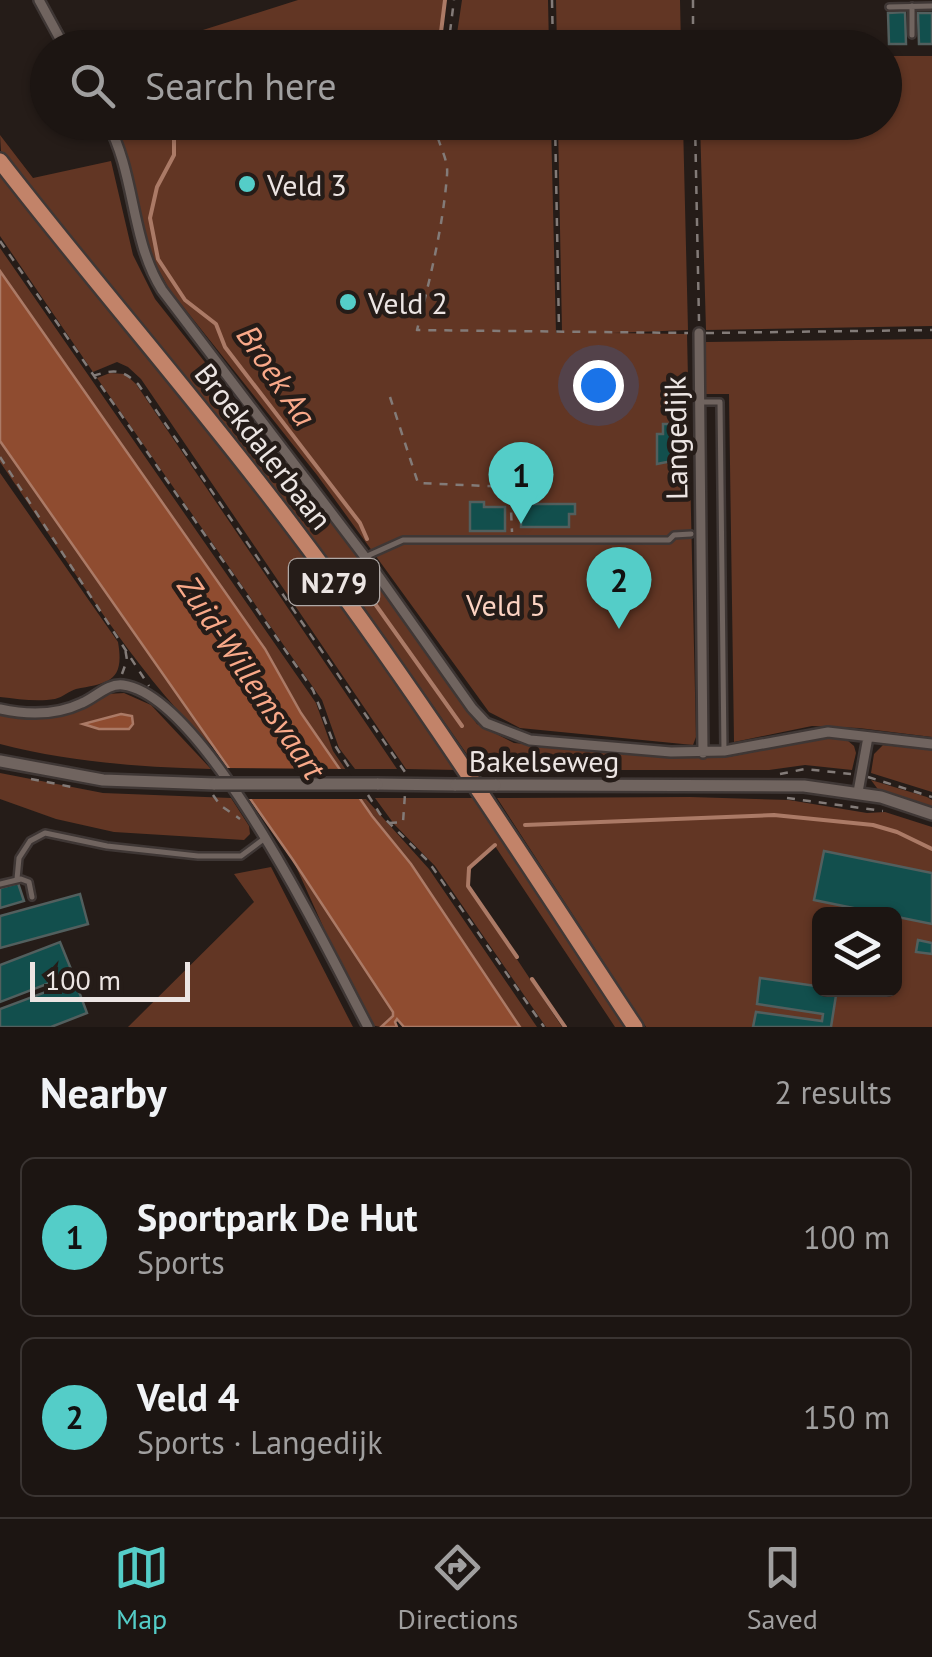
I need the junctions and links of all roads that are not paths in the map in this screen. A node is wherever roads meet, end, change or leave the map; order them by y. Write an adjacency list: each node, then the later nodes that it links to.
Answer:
1 (39, 0): 5 (street)
2 (912, 6): 3 (lane); 4 (lane); 6 (lane)
3 (932, 6)
4 (890, 7)
5 (55, 30)
6 (912, 36)
7 (115, 140): 12 (street)
8 (0, 161): 26 (main road, Broekdalerbaan / N279)
9 (699, 333): 10 (street, Langedijk)
10 (700, 402): 16 (lane); 17 (street, Langedijk)
11 (691, 534): 12 (lane)
12 (365, 556): 17 (street)
13 (0, 709): 21 (street)
14 (868, 737): 15 (street); 16 (street); 19 (street)
15 (932, 744)
16 (724, 750): 17 (street)
17 (703, 753)
18 (0, 761): 19 (street, Bakelseweg, bridge)
19 (858, 792): 20 (street, Bakelseweg)
20 (932, 814)
21 (264, 835): 22 (lane); 25 (street)
22 (17, 880): 23 (lane); 24 (lane)
23 (0, 884)
24 (32, 897)
25 (368, 1027)
26 (635, 1027)

